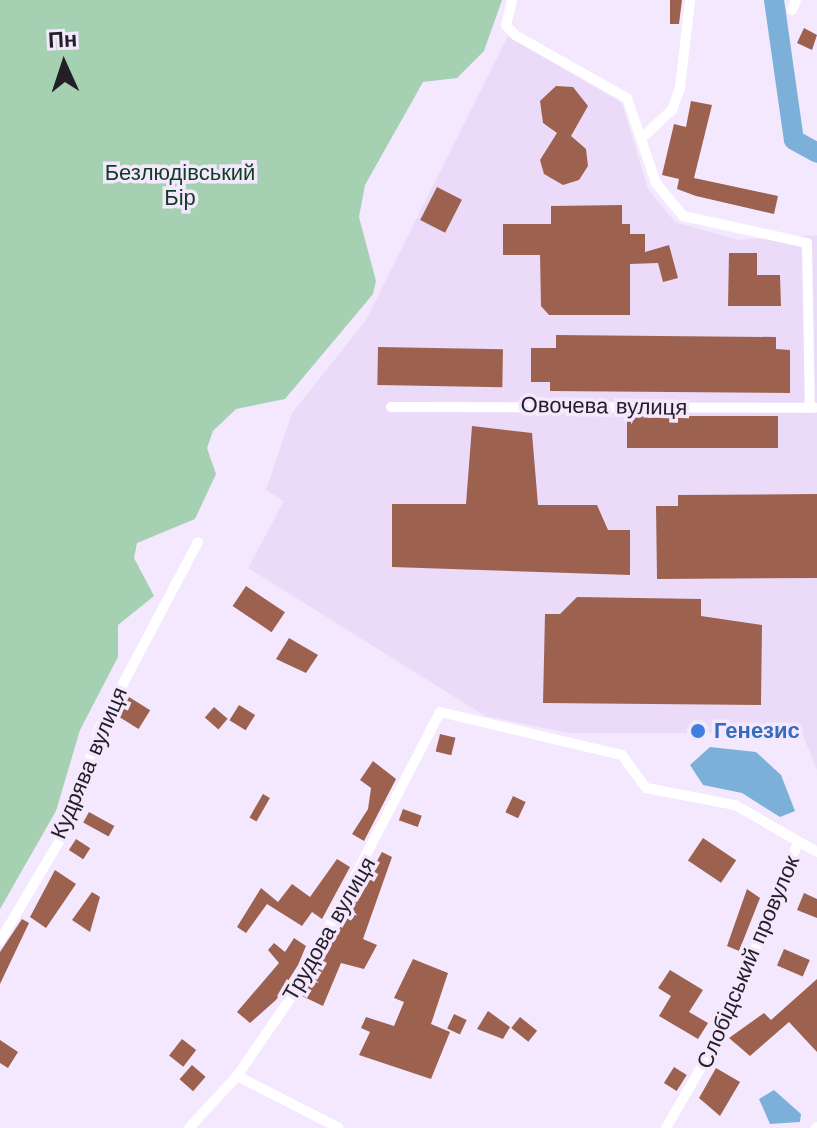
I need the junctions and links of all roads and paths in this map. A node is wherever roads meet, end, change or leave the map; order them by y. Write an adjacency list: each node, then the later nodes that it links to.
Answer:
1 (512, 0): 3 (street)
2 (690, 0): 3 (street)
3 (645, 135): 5 (street)
4 (391, 407): 5 (street, Овочева вулиця)
5 (814, 408)
6 (198, 542): 10 (street, Кудрява вулиця)
7 (440, 712): 8 (street, Слобідський провулок); 11 (street, Трудова вулиця)
8 (798, 842): 9 (street); 14 (street, Слобідський провулок)
9 (817, 852)
10 (0, 941)
11 (237, 1076): 12 (street, Трудова вулиця); 13 (street)
12 (189, 1128)
13 (339, 1128)
14 (666, 1128)

